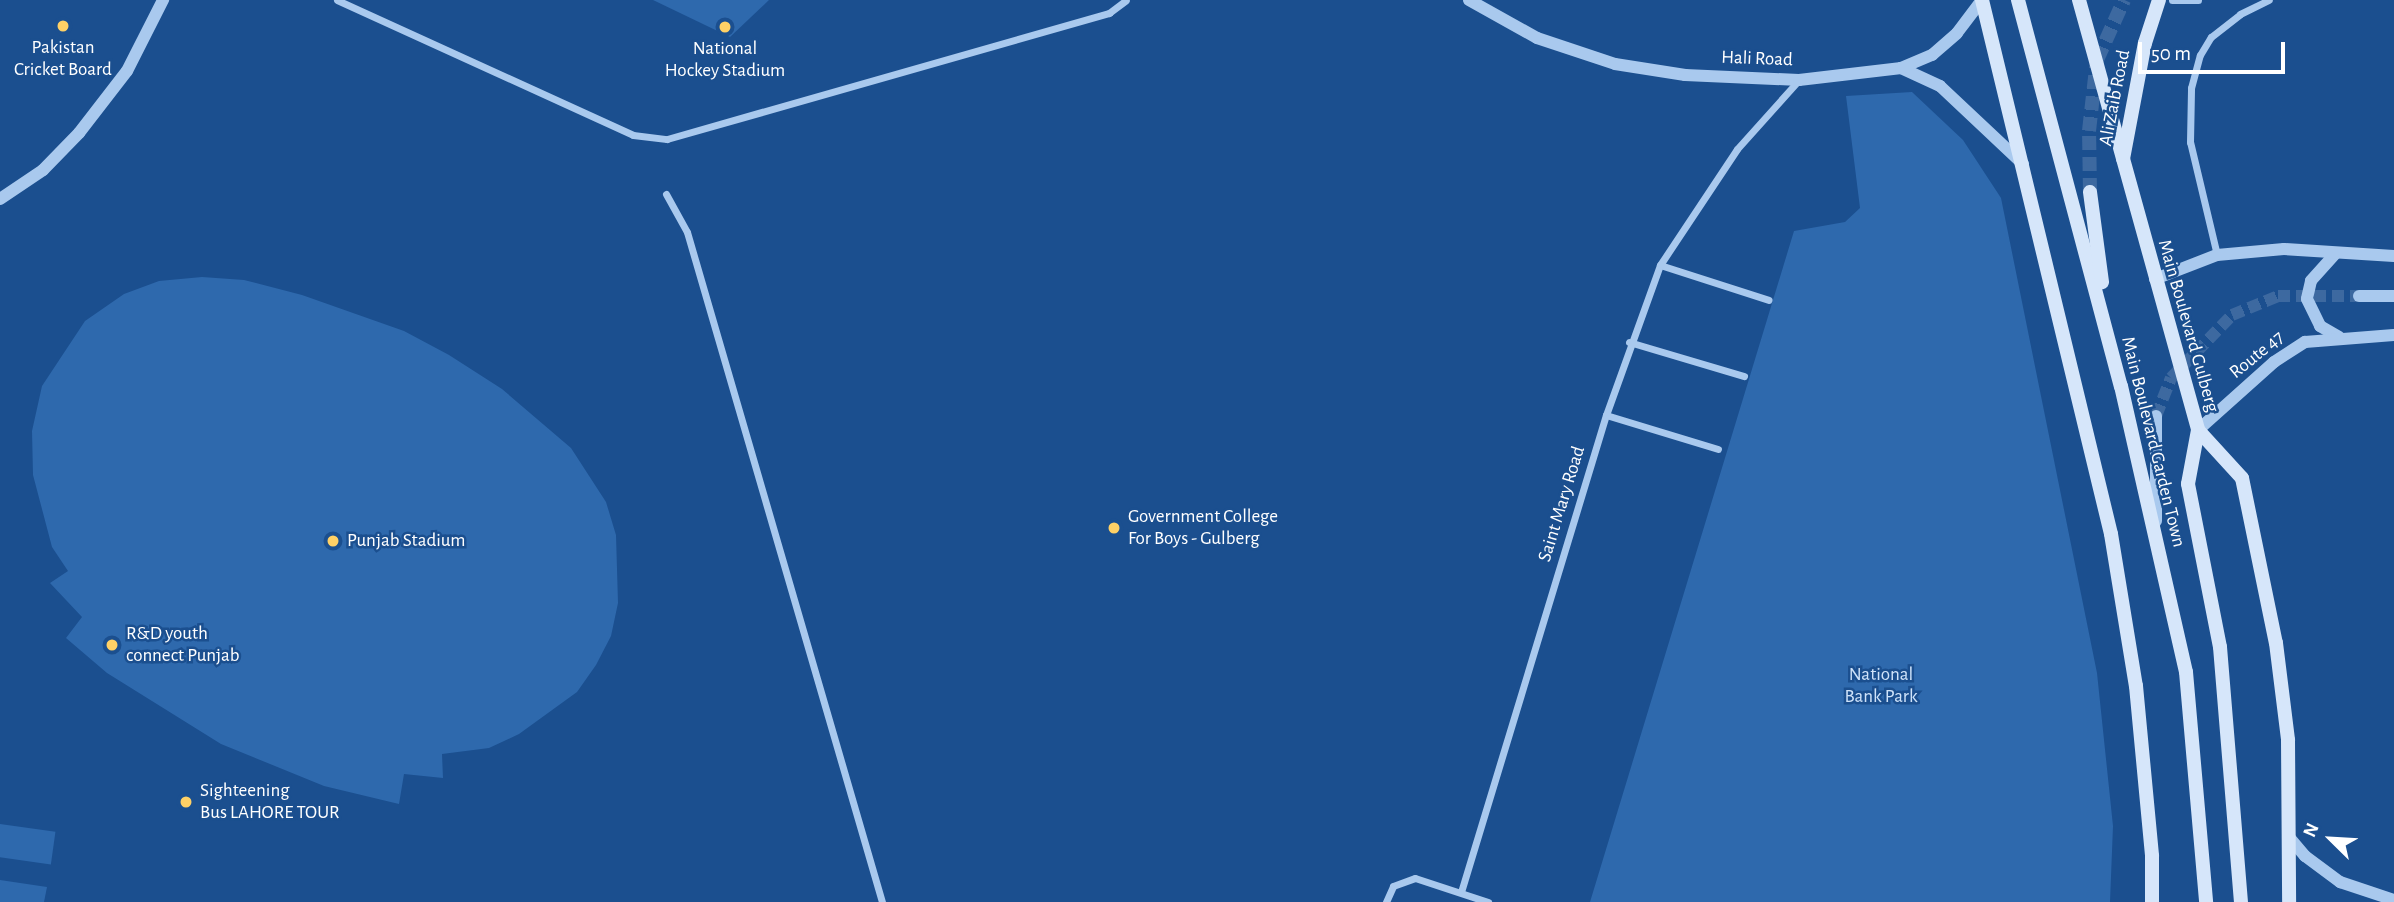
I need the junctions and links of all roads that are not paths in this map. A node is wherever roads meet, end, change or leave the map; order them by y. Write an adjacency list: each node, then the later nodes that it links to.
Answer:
1 (163, 0): 18 (street)
2 (337, 0): 3 (street)
3 (1126, 0)
4 (1469, 0): 13 (street, Hali Road)
5 (1982, 0): 12 (street, Hali Road); 15 (main road)
6 (2018, 0): 31 (main road, Main Boulevard Garden Town)
7 (2078, 0): 14 (main road, Main Boulevard Gulberg)
8 (2159, 0): 14 (main road, Ali Zaib Road)
9 (2172, 0): 10 (street)
10 (2199, 0)
11 (2269, 0): 20 (street)
12 (1900, 68): 13 (street, Hali Road); 15 (street)
13 (1799, 80): 22 (street, Saint Mary Road)
14 (2123, 163): 23 (main road, Main Boulevard Gulberg)
15 (2023, 164): 43 (main road)
16 (2090, 192): 31 (main road)
17 (666, 194): 40 (street)
18 (0, 199)
19 (2335, 254): 20 (street); 21 (street); 28 (street)
20 (2217, 255): 23 (street)
21 (2394, 256)
22 (1660, 265): 26 (street); 29 (street, Saint Mary Road)
23 (2155, 279): 34 (main road, Main Boulevard Gulberg)
24 (2359, 296): 25 (street)
25 (2394, 296)
26 (1769, 300)
27 (2394, 335): 28 (street, Route 47)
28 (2339, 337): 34 (street, Route 47)
29 (1629, 342): 30 (street); 32 (street, Saint Mary Road)
30 (1744, 376)
31 (2120, 386): 36 (main road, Main Boulevard Garden Town)
32 (1606, 415): 35 (street); 38 (street, Saint Mary Road)
33 (2156, 416): 36 (street)
34 (2198, 430): 37 (main road, Main Boulevard Gulberg); 45 (main road, Main Boulevard Garden Town)
35 (1718, 449)
36 (2156, 532): 44 (main road, Main Boulevard Garden Town)
37 (2289, 837): 39 (street); 46 (main road, Main Boulevard Gulberg)
38 (1461, 892): 41 (street); 42 (street)
39 (2394, 900)
40 (882, 902)
41 (1386, 902)
42 (1488, 902)
43 (2152, 902)
44 (2206, 902)
45 (2241, 902)
46 (2289, 902)

